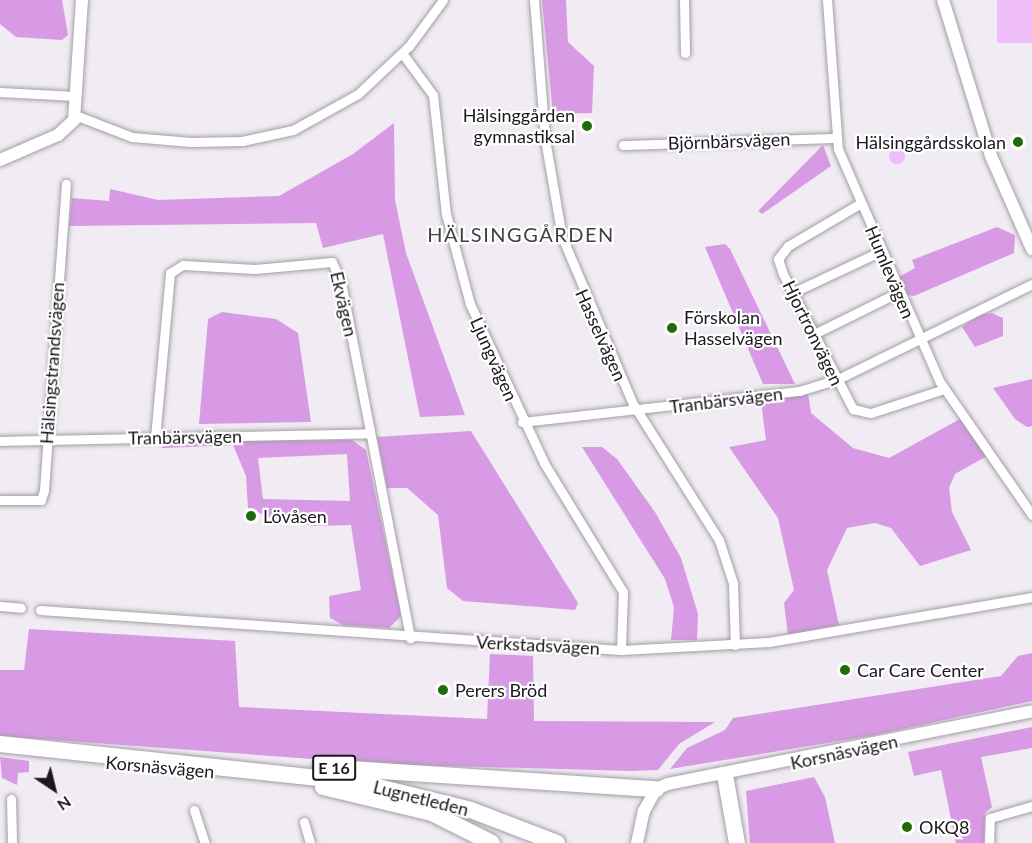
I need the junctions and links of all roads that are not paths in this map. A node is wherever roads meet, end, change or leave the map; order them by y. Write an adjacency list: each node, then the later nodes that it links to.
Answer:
1 (82, 0): 10 (street)
2 (443, 0): 7 (street)
3 (534, 0): 26 (street, Hasselvägen)
4 (684, 0): 8 (street)
5 (827, 0): 12 (street, Humlevägen)
6 (943, 0): 17 (street)
7 (402, 53): 11 (street); 27 (street, Ljungvägen)
8 (685, 53)
9 (0, 92): 10 (street)
10 (75, 96): 11 (street)
11 (75, 115): 14 (street)
12 (835, 138): 13 (street, Björnbärsvägen); 16 (street, Humlevägen)
13 (623, 145)
14 (0, 160)
15 (66, 184): 30 (street, Hälsingstrandsvägen)
16 (861, 203): 18 (street, Humlevägen); 20 (street, Hjortronvägen)
17 (1032, 249)
18 (881, 251): 20 (street); 21 (street, Humlevägen)
19 (1032, 284): 23 (street, Tranbärsvägen)
20 (794, 292): 22 (street, Hjortronvägen)
21 (897, 293): 22 (street); 23 (street, Humlevägen)
22 (814, 334): 24 (street, Hjortronvägen)
23 (918, 337): 24 (street, Tranbärsvägen); 25 (street, Humlevägen)
24 (836, 380): 25 (street, Hjortronvägen); 26 (street, Tranbärsvägen)
25 (944, 389): 33 (street, Humlevägen)
26 (636, 411): 27 (street, Tranbärsvägen); 39 (street, Hasselvägen)
27 (522, 422): 40 (street, Ljungvägen)
28 (370, 433): 29 (street, Tranbärsvägen); 29 (street, Ekvägen); 38 (street, Ekvägen)
29 (155, 438): 30 (street, Tranbärsvägen)
30 (45, 440): 31 (street, Tranbärsvägen); 32 (street, Hälsingstrandsvägen)
31 (0, 441)
32 (0, 500)
33 (1032, 514)
34 (1032, 597): 39 (street, Verkstadsvägen)
35 (0, 606): 36 (street)
36 (21, 608)
37 (40, 610): 38 (street, Verkstadsvägen)
38 (410, 638): 40 (street, Verkstadsvägen)
39 (735, 645): 40 (street, Verkstadsvägen)
40 (621, 650)
41 (1032, 711): 45 (street, Korsnäsvägen)
42 (0, 744): 44 (highway, Korsnäsvägen / E 16)
43 (0, 753): 46 (highway, Korsnäsvägen / E 16)
44 (138, 756): 47 (highway, E 16); 57 (highway, Lugnetleden / E 16)
45 (725, 775): 47 (street, Korsnäsvägen); 59 (highway)
46 (319, 786): 55 (highway, E 16); 56 (highway, Lugnetleden / E 16)
47 (656, 789): 58 (street)
48 (11, 799): 52 (street)
49 (1032, 806): 60 (street)
50 (194, 810): 53 (street)
51 (304, 822): 54 (street)
52 (12, 843)
53 (205, 843)
54 (310, 843)
55 (492, 843)
56 (533, 843)
57 (557, 843)
58 (637, 843)
59 (737, 843)
60 (989, 843)

